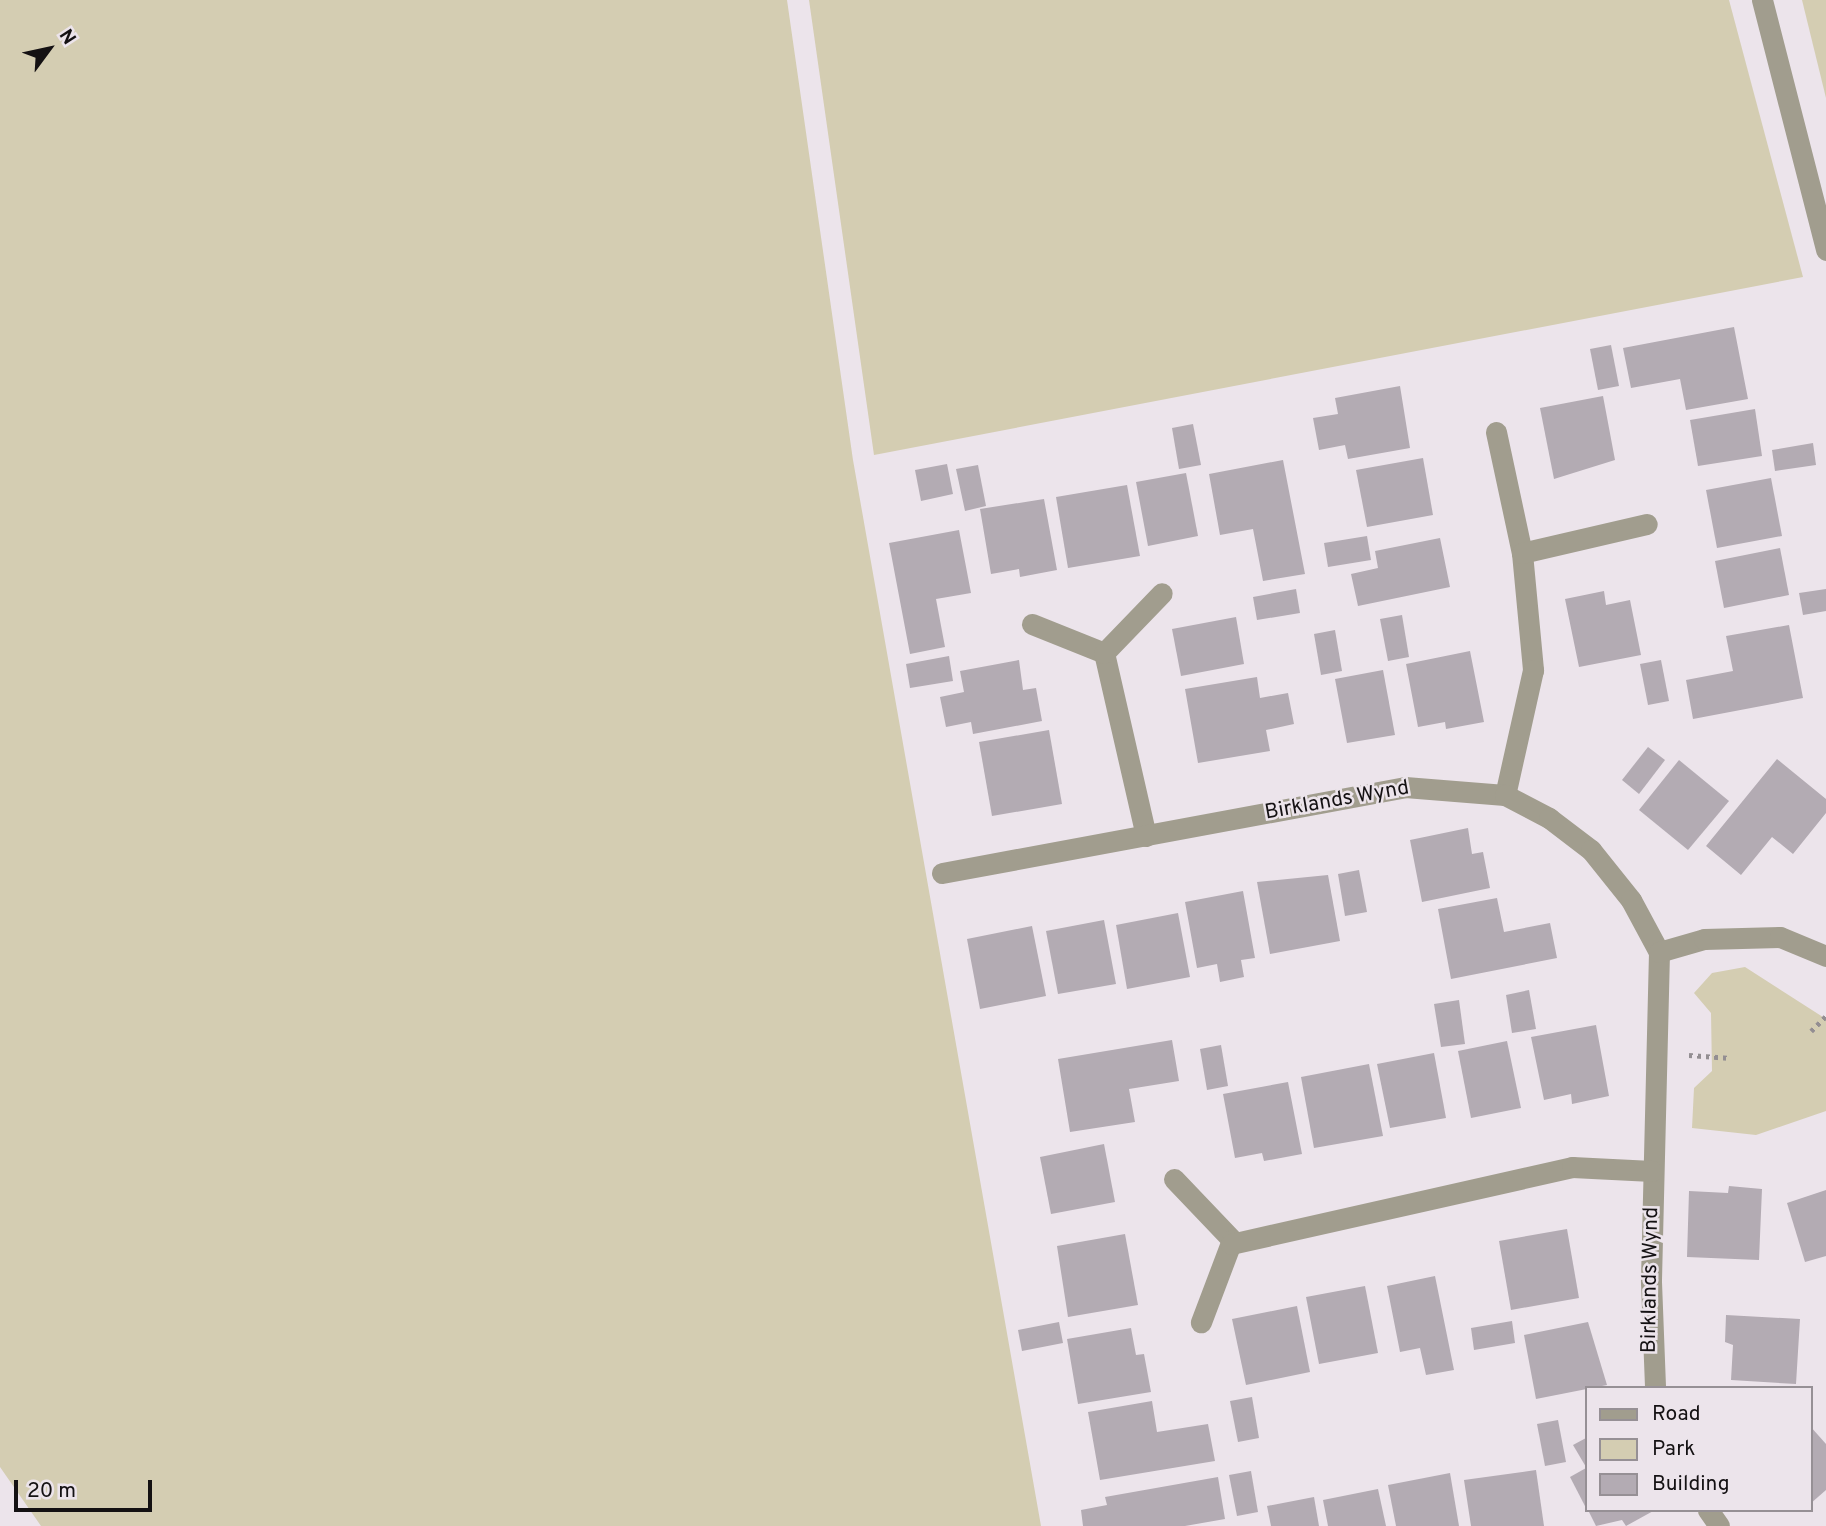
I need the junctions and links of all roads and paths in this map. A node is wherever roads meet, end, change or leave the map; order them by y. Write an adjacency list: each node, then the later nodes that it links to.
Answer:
1 (1762, 0): 2 (street)
2 (1826, 250)
3 (1496, 432): 5 (street)
4 (1647, 524): 5 (street)
5 (1522, 553): 9 (street)
6 (1162, 593): 8 (street)
7 (1032, 624): 8 (street)
8 (1104, 653): 10 (street)
9 (1505, 795): 10 (street, Birklands Wynd); 12 (street, Birklands Wynd)
10 (1146, 836): 11 (street, Birklands Wynd)
11 (942, 873)
12 (1659, 952): 13 (street); 16 (street, Birklands Wynd)
13 (1826, 956)
14 (1826, 1016): 15 (path)
15 (1811, 1031)
16 (1653, 1171): 18 (street); 20 (street, Birklands Wynd)
17 (1174, 1179): 18 (street)
18 (1231, 1244): 19 (street)
19 (1201, 1322)
20 (1655, 1386)

